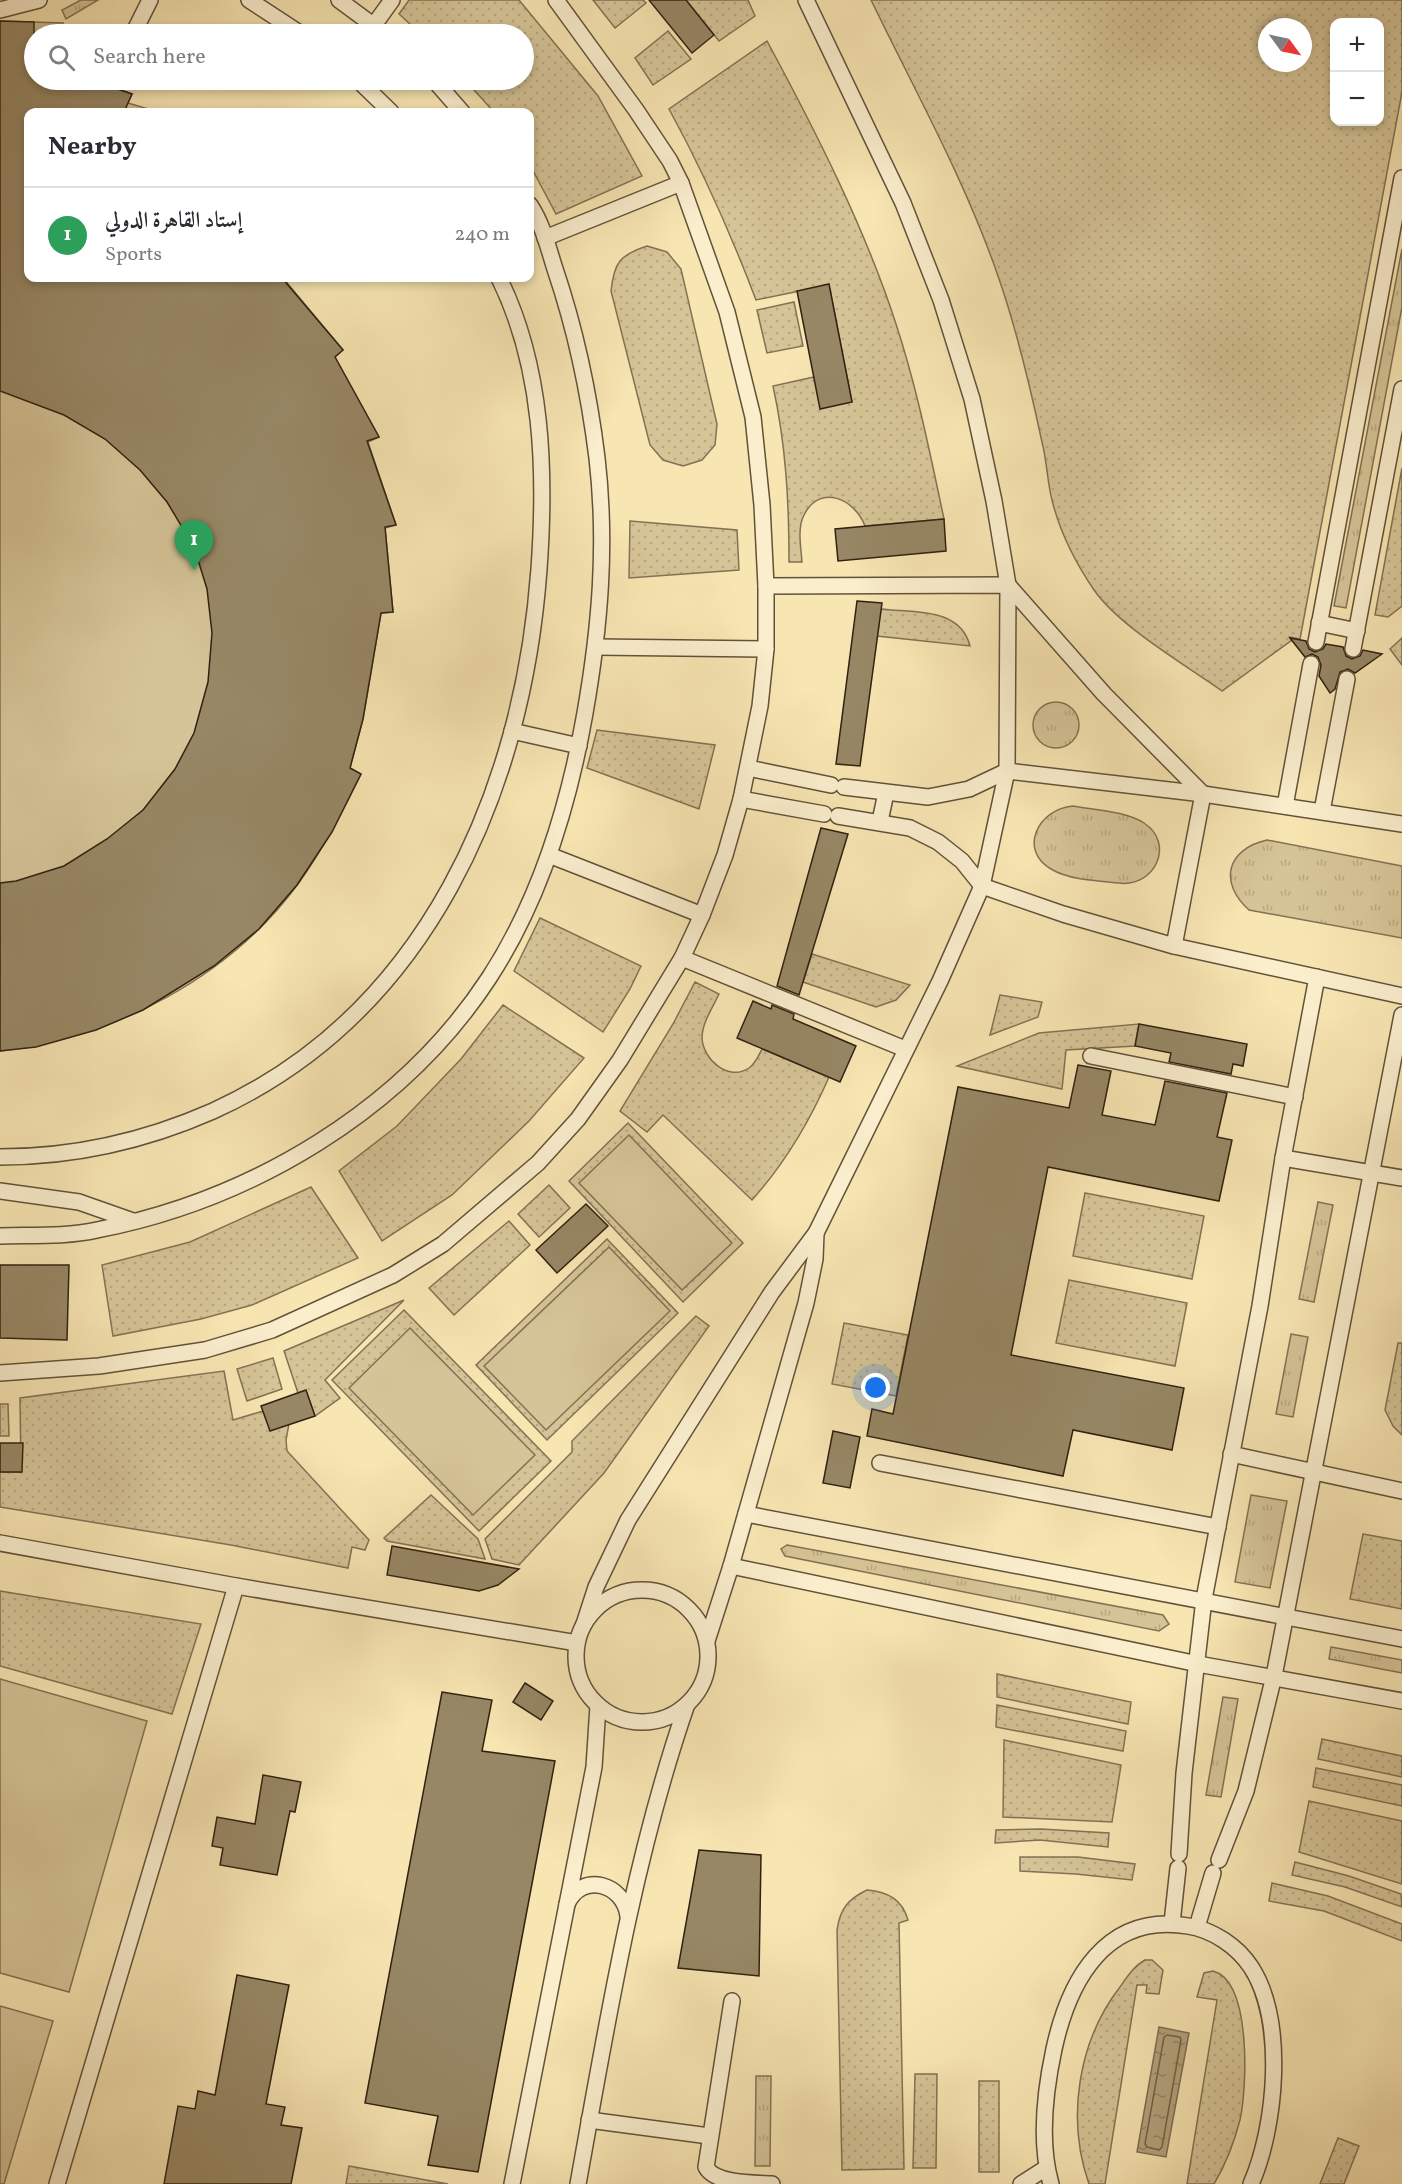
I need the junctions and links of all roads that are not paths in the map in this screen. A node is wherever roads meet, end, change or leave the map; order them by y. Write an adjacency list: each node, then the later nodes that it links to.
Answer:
1 (39, 0): 8 (lane)
2 (150, 0): 9 (lane)
3 (249, 0): 10 (lane)
4 (339, 0): 11 (lane)
5 (392, 0): 12 (lane)
6 (556, 0): 18 (lane)
7 (806, 0): 23 (lane)
8 (0, 10)
9 (138, 24)
10 (286, 24)
11 (372, 24)
12 (382, 24)
13 (369, 90): 15 (lane)
14 (443, 90): 16 (lane)
15 (388, 108)
16 (458, 108)
17 (1402, 178): 25 (lane)
18 (681, 183): 20 (lane); 24 (lane)
19 (534, 211): 20 (lane)
20 (545, 238): 28 (lane)
21 (500, 282): 33 (lane)
22 (1402, 389): 26 (lane)
23 (1008, 585): 24 (lane); 36 (lane); 38 (lane)
24 (766, 586): 30 (lane)
25 (1319, 623): 26 (lane); 27 (lane)
26 (1357, 631): 29 (lane)
27 (1316, 642)
28 (596, 646): 30 (lane); 34 (lane)
29 (1353, 649)
30 (766, 650): 35 (lane)
31 (1311, 664): 40 (lane)
32 (1347, 679): 41 (lane)
33 (512, 731): 34 (lane); 55 (lane)
34 (579, 746): 44 (lane)
35 (748, 768): 37 (lane); 39 (lane)
36 (1007, 771): 37 (lane); 38 (lane); 45 (lane)
37 (886, 793): 42 (lane)
38 (1203, 794): 40 (lane); 47 (lane)
39 (741, 799): 42 (lane); 46 (lane)
40 (1285, 806): 41 (lane)
41 (1323, 811): 43 (lane)
42 (880, 821): 45 (lane)
43 (1402, 824)
44 (549, 855): 46 (lane); 60 (lane)
45 (982, 886): 47 (lane); 52 (lane)
46 (702, 915): 48 (lane)
47 (1174, 946): 49 (lane)
48 (682, 958): 52 (lane); 63 (lane)
49 (1317, 977): 50 (lane); 54 (lane)
50 (1402, 996)
51 (1402, 1015): 57 (lane)
52 (906, 1049): 61 (lane)
53 (1091, 1056): 54 (lane)
54 (1295, 1097): 56 (lane)
55 (0, 1157)
56 (1283, 1158): 57 (lane); 64 (lane)
57 (1371, 1172): 58 (lane); 66 (lane)
58 (1402, 1178)
59 (0, 1191): 60 (lane)
60 (133, 1221): 62 (lane)
61 (816, 1233): 68 (lane); 75 (lane)
62 (0, 1236)
63 (0, 1373)
64 (1231, 1454): 66 (lane); 69 (lane)
65 (880, 1462): 69 (lane)
66 (1314, 1471): 67 (lane); 74 (lane)
67 (1402, 1491)
68 (746, 1514): 71 (lane); 73 (lane)
69 (1218, 1527): 73 (lane)
70 (0, 1543): 72 (lane)
71 (731, 1566): 77 (lane); 79 (lane)
72 (236, 1586): 78 (lane); 93 (lane)
73 (1204, 1599): 74 (lane); 79 (lane)
74 (1286, 1615): 76 (lane); 80 (lane)
75 (584, 1624): 77 (lane); 78 (lane)
76 (1402, 1639)
77 (707, 1641): 83 (lane)
78 (577, 1643): 82 (lane)
79 (1198, 1664): 80 (lane); 86 (lane)
80 (1275, 1676): 81 (lane); 87 (lane)
81 (1402, 1701)
82 (598, 1706): 83 (lane); 84 (lane)
83 (686, 1707): 85 (lane)
84 (565, 1909): 85 (lane); 94 (lane)
85 (628, 1919): 89 (lane)
86 (1172, 1923): 87 (lane); 91 (lane)
87 (1197, 1927): 99 (lane)
88 (732, 2001): 90 (lane)
89 (590, 2120): 90 (lane); 95 (lane)
90 (709, 2136): 92 (lane)
91 (1046, 2168): 97 (lane); 98 (lane)
92 (741, 2183): 96 (lane)
93 (57, 2184)
94 (512, 2184)
95 (578, 2184)
96 (772, 2184)
97 (1022, 2184)
98 (1051, 2184)
99 (1251, 2184)

